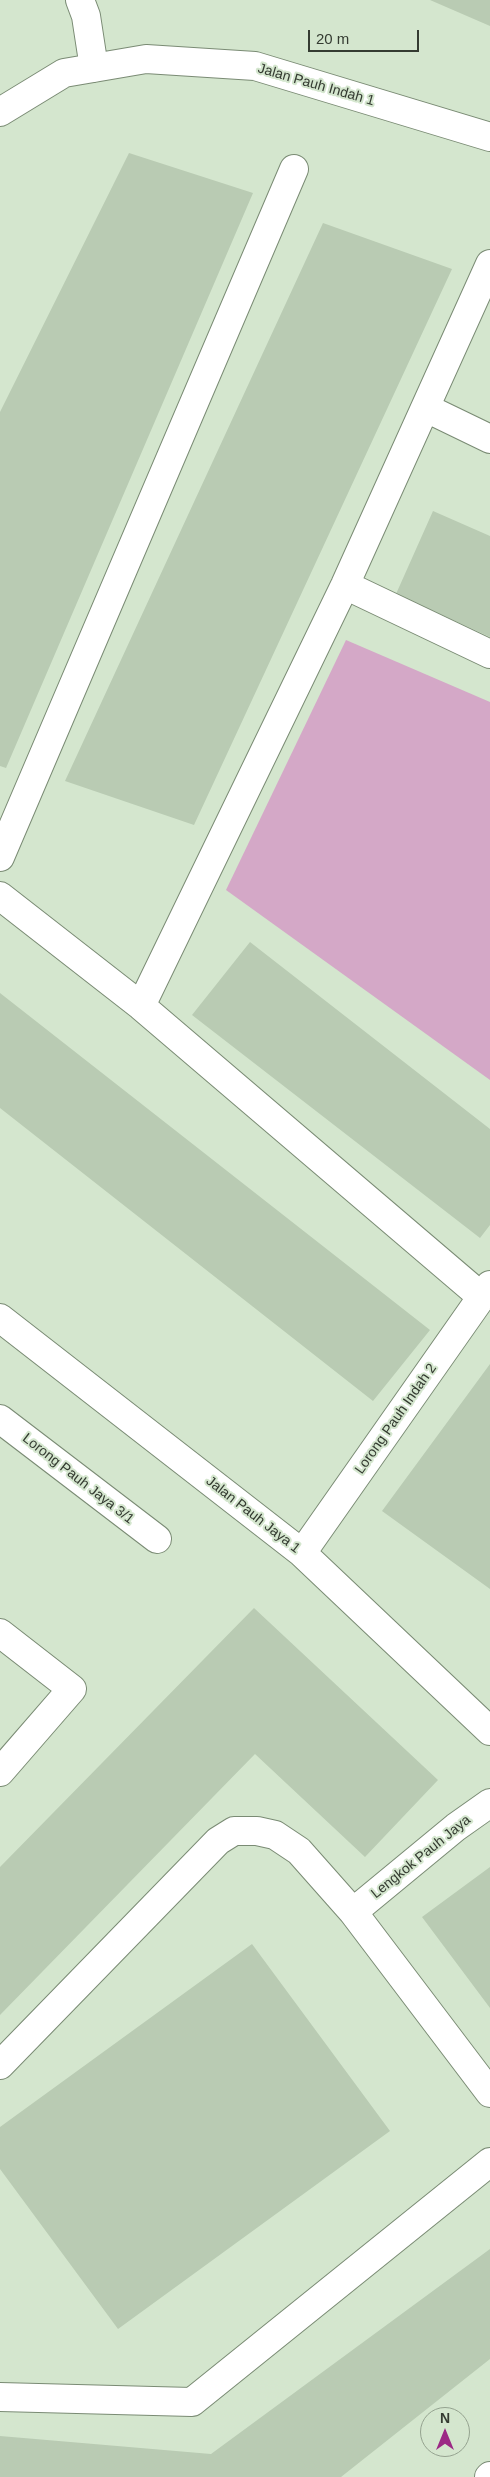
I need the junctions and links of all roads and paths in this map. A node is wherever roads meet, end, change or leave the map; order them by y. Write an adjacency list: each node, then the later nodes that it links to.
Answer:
1 (80, 0): 2 (street)
2 (94, 68): 3 (street, Jalan Pauh Indah 1); 4 (street, Jalan Pauh Indah 1)
3 (0, 112)
4 (490, 137)
5 (294, 169): 11 (street)
6 (490, 264): 7 (street)
7 (426, 408): 8 (street); 9 (street)
8 (490, 439)
9 (345, 585): 10 (street); 13 (street)
10 (490, 654)
11 (0, 857)
12 (0, 896): 13 (street)
13 (142, 1006): 14 (street)
14 (486, 1291): 18 (street, Lorong Pauh Indah 2)
15 (0, 1318): 18 (street, Jalan Pauh Jaya 1)
16 (0, 1419): 17 (street, Lorong Pauh Jaya 3/1)
17 (157, 1540)
18 (302, 1553): 20 (street, Jalan Pauh Jaya 1)
19 (0, 1633): 21 (street)
20 (490, 1731)
21 (0, 1772)
22 (490, 1803): 23 (street, Lengkok Pauh Jaya)
23 (353, 1912): 24 (street); 25 (street)
24 (0, 2065)
25 (490, 2094)
26 (490, 2162): 27 (street)
27 (0, 2397)

